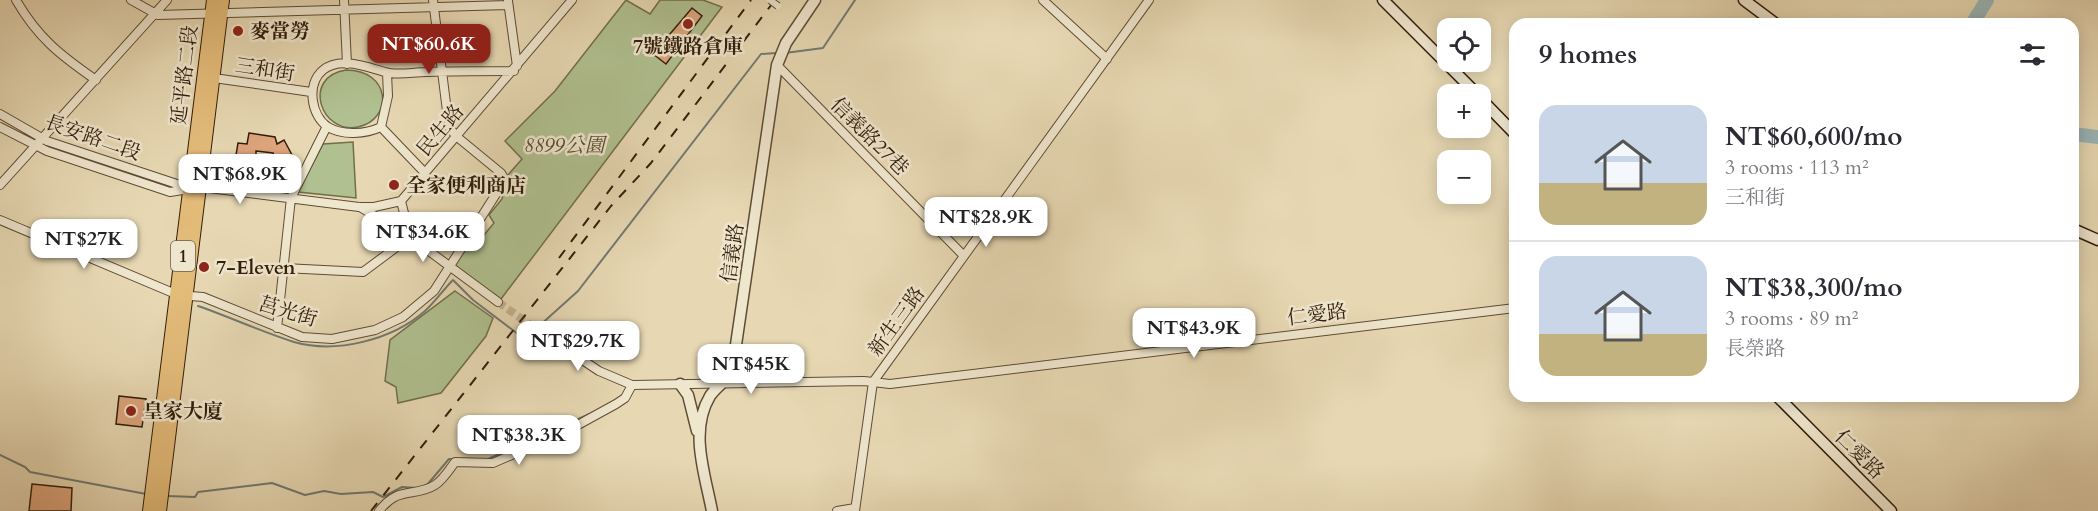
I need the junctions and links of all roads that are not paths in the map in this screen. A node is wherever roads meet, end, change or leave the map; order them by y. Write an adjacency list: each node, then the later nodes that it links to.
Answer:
1 (16, 0): 27 (street)
2 (131, 0): 18 (street)
3 (167, 0): 18 (street)
4 (213, 0): 16 (main road, 延平路二段 / 1)
5 (344, 0): 17 (street)
6 (572, 0): 23 (street, 民生路)
7 (771, 0): 15 (street, bridge)
8 (815, 0): 22 (street, 信義路)
9 (1043, 0): 20 (street)
10 (1149, 0): 20 (street, 新生三路)
11 (1383, 0): 28 (street)
12 (1744, 0): 19 (street)
13 (508, 2): 14 (street); 23 (street)
14 (433, 3): 17 (street); 24 (street)
15 (778, 6)
16 (219, 9): 17 (street); 18 (street); 26 (main road, 延平路二段 / 1); 41 (main road, 延平路二段 / 1)
17 (344, 9): 21 (street)
18 (154, 14): 27 (street)
19 (1768, 18)
20 (1107, 59): 49 (street, 新生三路)
21 (347, 64): 25 (street); 29 (street)
22 (777, 65): 49 (street, 信義路27巷); 57 (street, 信義路)
23 (515, 68): 24 (street); 36 (street, 民生路)
24 (441, 71): 25 (street); 36 (street)
25 (387, 73): 34 (street)
26 (214, 78): 29 (street, 三和街); 41 (main road, 延平路二段 / 1)
27 (96, 80): 37 (street)
28 (1467, 84)
29 (311, 93): 32 (street)
30 (1491, 109): 35 (street)
31 (0, 114): 37 (street, 長安路二段)
32 (327, 126): 34 (street); 42 (street)
33 (0, 127): 38 (street, 長安路二段)
34 (381, 127): 39 (street)
35 (1509, 128)
36 (456, 136): 39 (street, 民生路); 50 (street, 莒光街)
37 (43, 138): 38 (street); 41 (street, 長安路二段)
38 (36, 146): 40 (street); 41 (street, 長安路二段)
39 (425, 173): 43 (street, 民生路)
40 (0, 185)
41 (196, 188): 42 (street); 52 (main road, 延平路二段 / 1)
42 (291, 198): 44 (street); 51 (street)
43 (401, 201): 44 (street); 47 (street)
44 (359, 207): 47 (street)
45 (0, 220): 52 (street, 莒光街)
46 (2079, 232): 48 (street)
47 (410, 237): 50 (street); 51 (street)
48 (2098, 240)
49 (964, 256): 58 (street, 新生三路)
50 (449, 267): 53 (street); 55 (street, 莒光街)
51 (284, 268): 55 (street)
52 (183, 296): 55 (street, 莒光街); 64 (main road, 延平路二段 / 1); 65 (main road, 延平路二段 / 1)
53 (498, 302)
54 (1509, 309): 58 (street, 仁愛路)
55 (277, 328)
56 (539, 331): 60 (street)
57 (725, 382): 58 (street, 仁愛路); 59 (street, 仁愛路); 62 (street, 信義路)
58 (873, 382): 63 (street, 新生三路)
59 (680, 384): 60 (street, 仁愛路); 62 (street)
60 (632, 385): 66 (street)
61 (1783, 402): 69 (street, 仁愛路)
62 (699, 438): 67 (street, 信義路)
63 (855, 510): 68 (street)
64 (149, 511)
65 (160, 511)
66 (379, 511)
67 (712, 511)
68 (837, 511)
69 (1891, 511)

